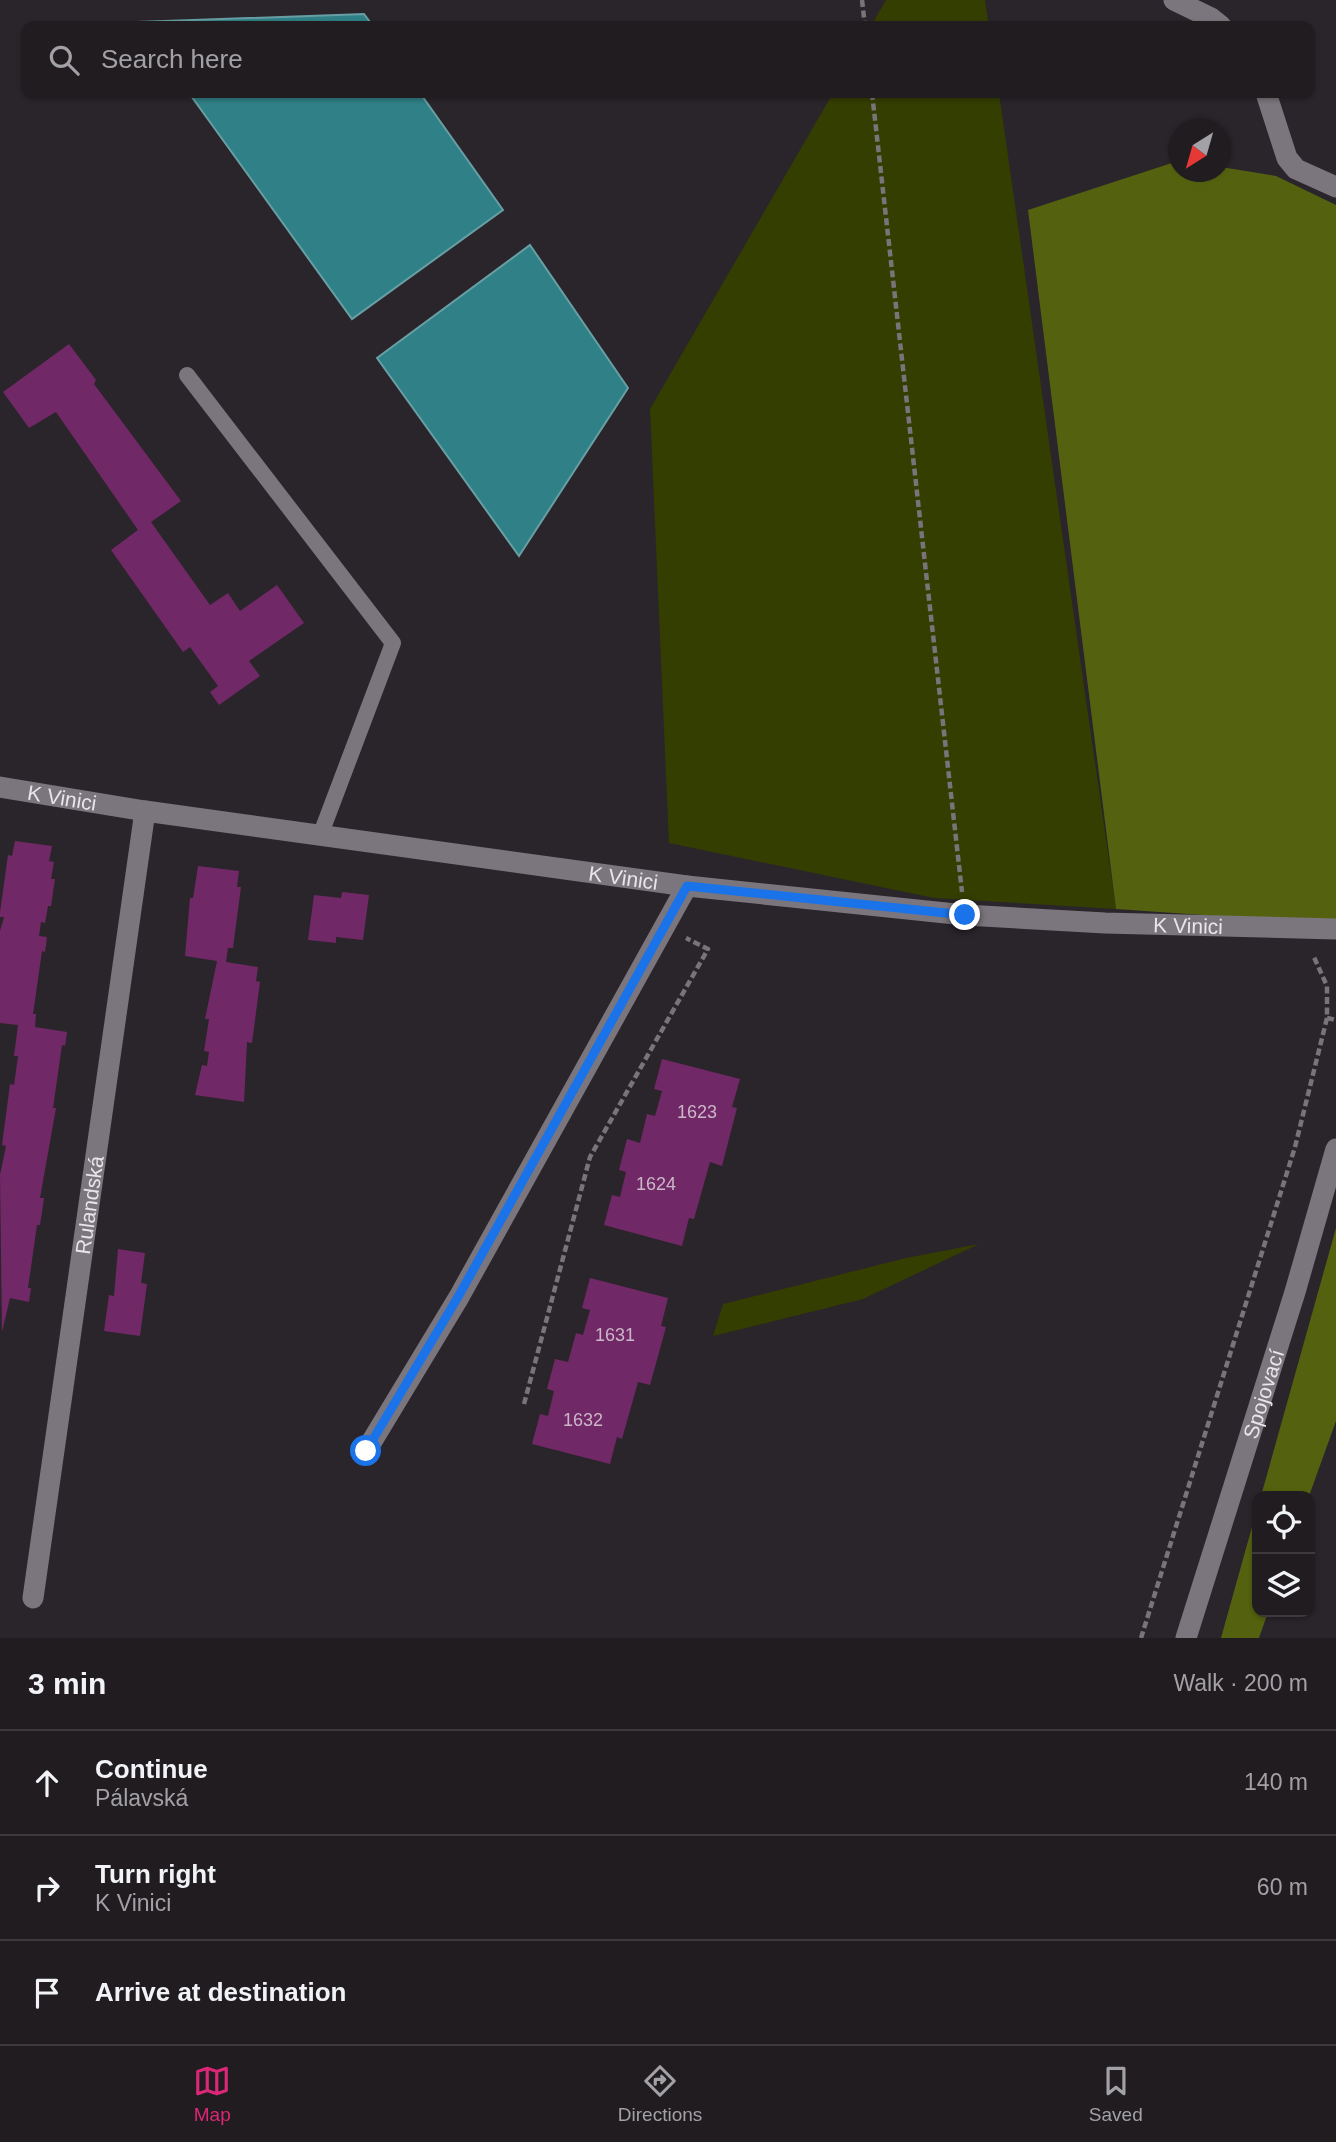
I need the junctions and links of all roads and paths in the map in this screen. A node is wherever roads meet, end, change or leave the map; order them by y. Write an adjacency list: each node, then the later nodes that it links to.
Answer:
1 (862, 0): 3 (path)
2 (1174, 0): 4 (street)
3 (864, 21)
4 (1215, 21)
5 (873, 98): 13 (path)
6 (1268, 98): 7 (street)
7 (1336, 187)
8 (187, 375): 11 (lane)
9 (0, 788): 10 (street, K Vinici)
10 (145, 811): 11 (street, K Vinici); 22 (street, Rulandská)
11 (320, 836): 12 (street, K Vinici)
12 (687, 886): 13 (street, K Vinici); 21 (street)
13 (965, 915): 14 (street, K Vinici)
14 (1336, 929)
15 (686, 938): 20 (path)
16 (1309, 950): 17 (path)
17 (1327, 1018): 18 (path); 23 (path)
18 (1336, 1020)
19 (1336, 1149): 24 (street, Spojovací)
20 (524, 1404)
21 (366, 1451)
22 (33, 1598)
23 (1142, 1638)
24 (1186, 1638)

